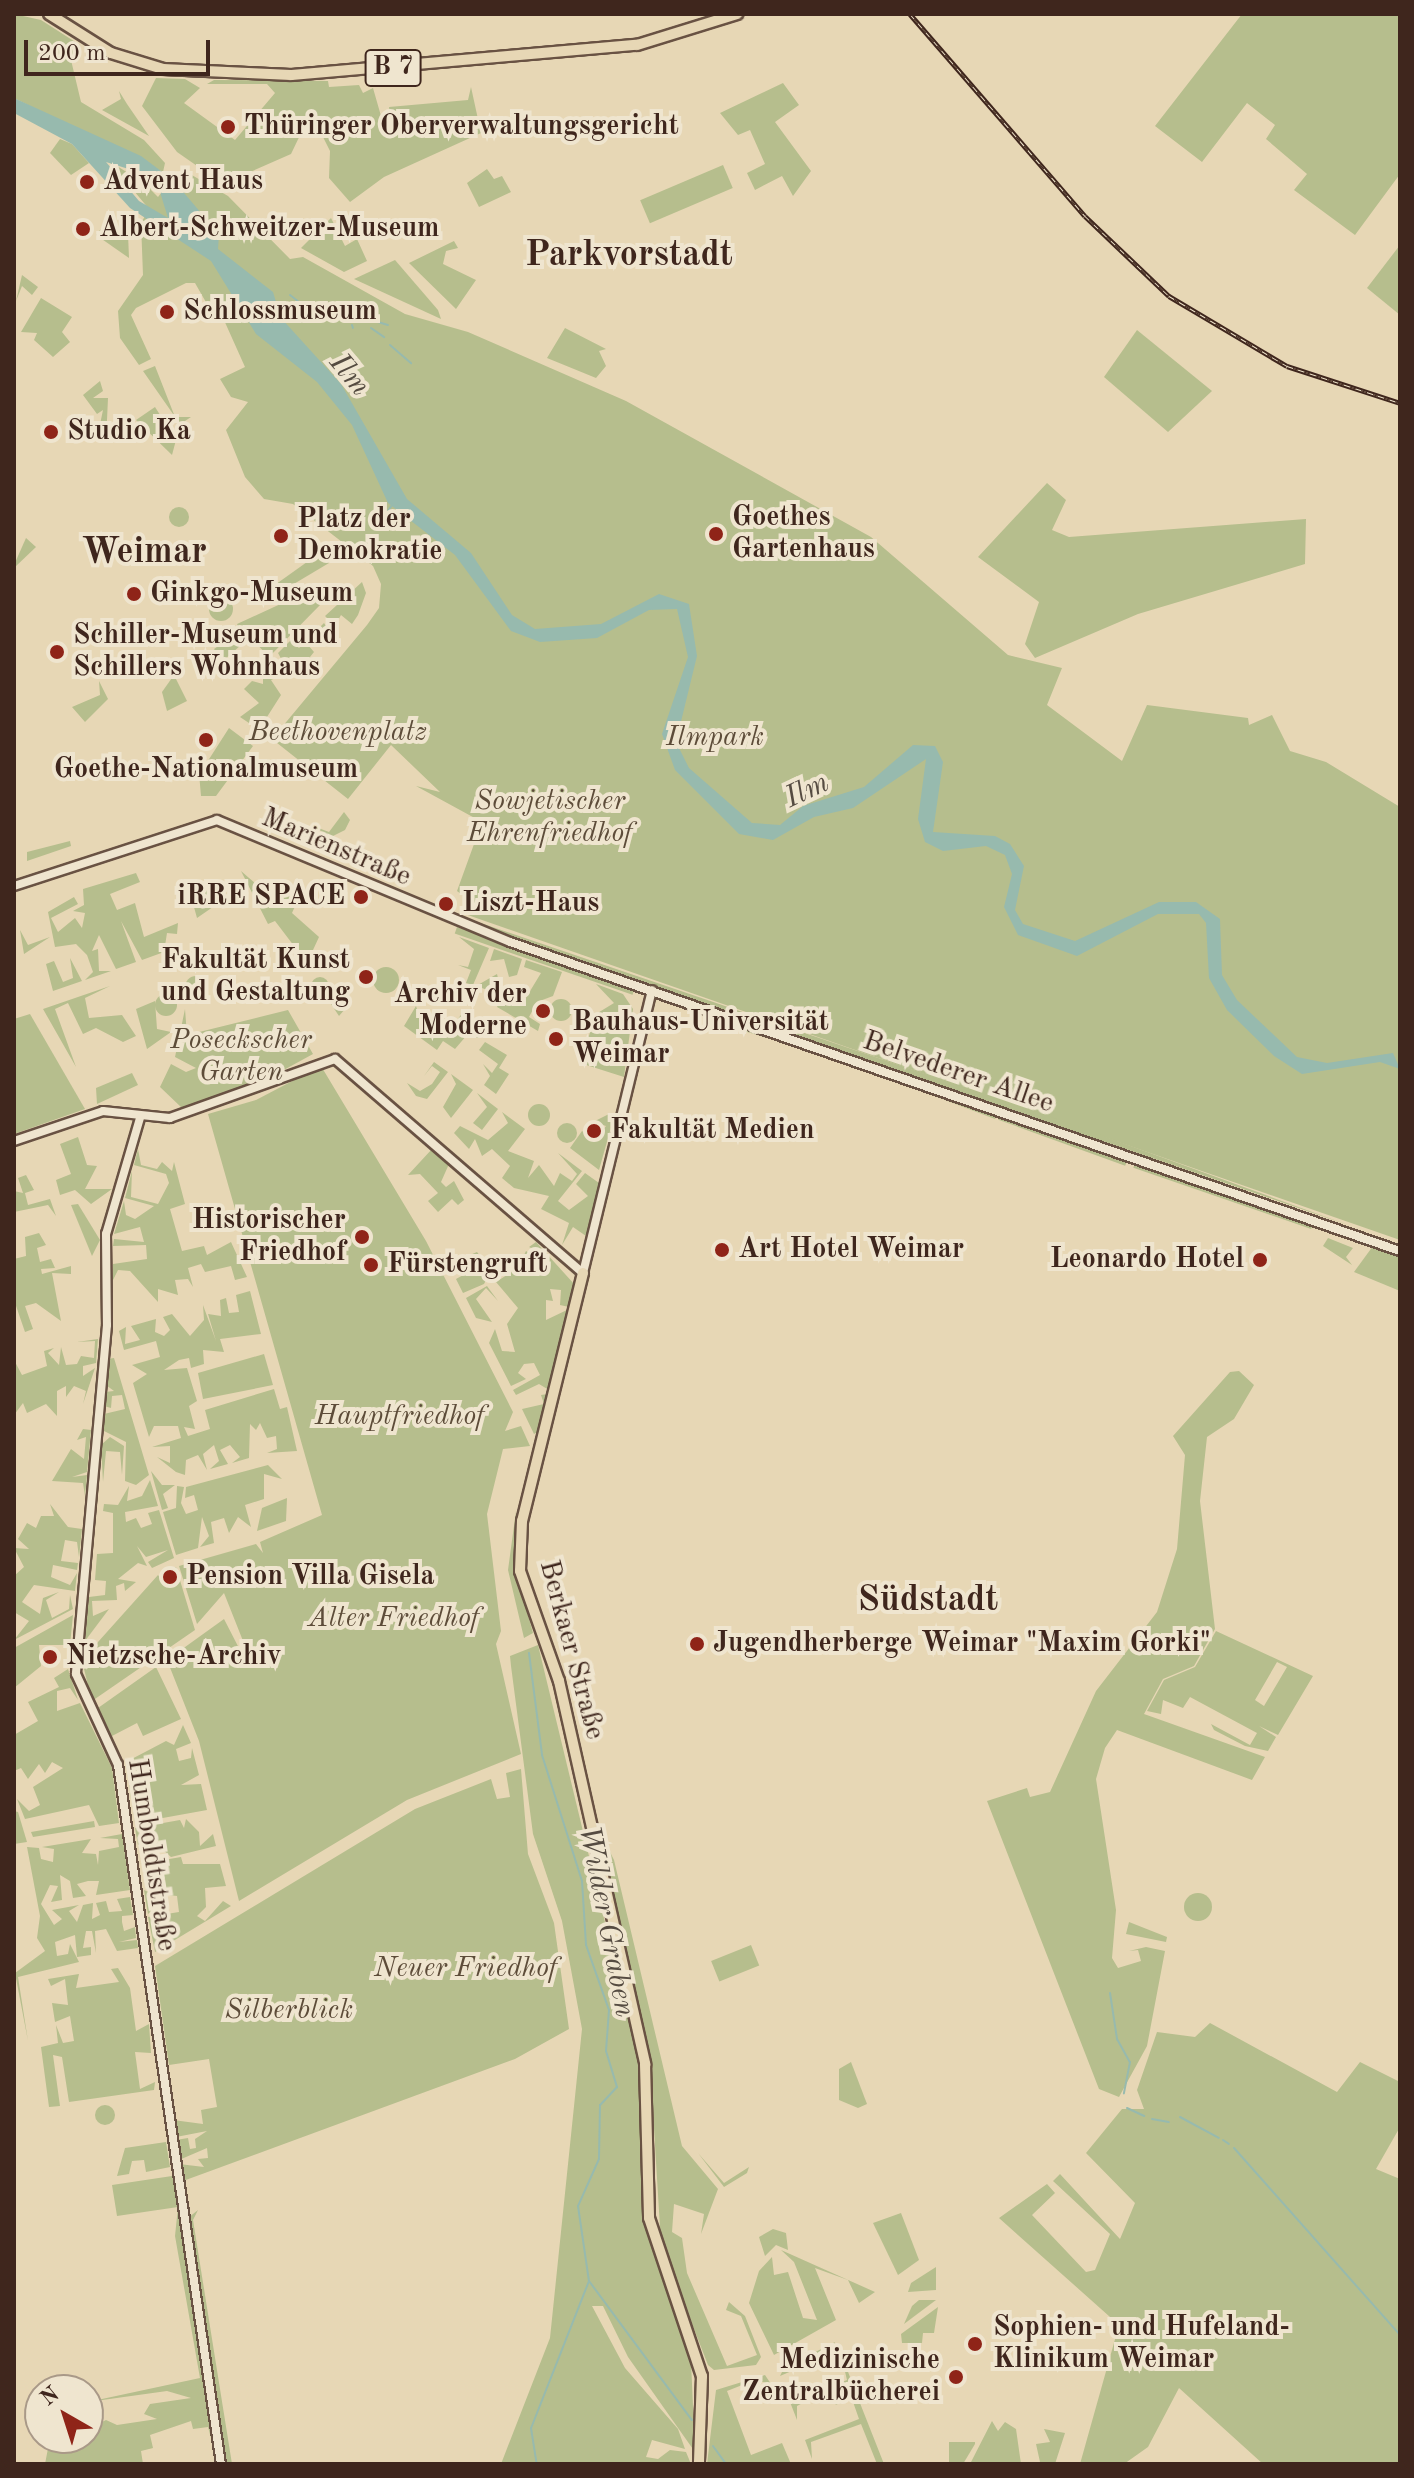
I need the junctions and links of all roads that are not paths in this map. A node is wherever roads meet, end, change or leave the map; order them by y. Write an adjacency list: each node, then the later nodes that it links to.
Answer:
1 (49, 14): 2 (main road, B 7)
2 (737, 14)
3 (14, 886): 4 (street, Marienstraße)
4 (455, 922): 5 (street, Belvederer Allee)
5 (652, 990): 8 (street, Belvederer Allee); 9 (street, Berkaer Straße)
6 (140, 1118): 7 (street); 9 (street); 10 (street, Humboldtstraße)
7 (14, 1141)
8 (1400, 1251)
9 (583, 1273): 11 (main road, Berkaer Straße)
10 (221, 2464)
11 (699, 2464)

